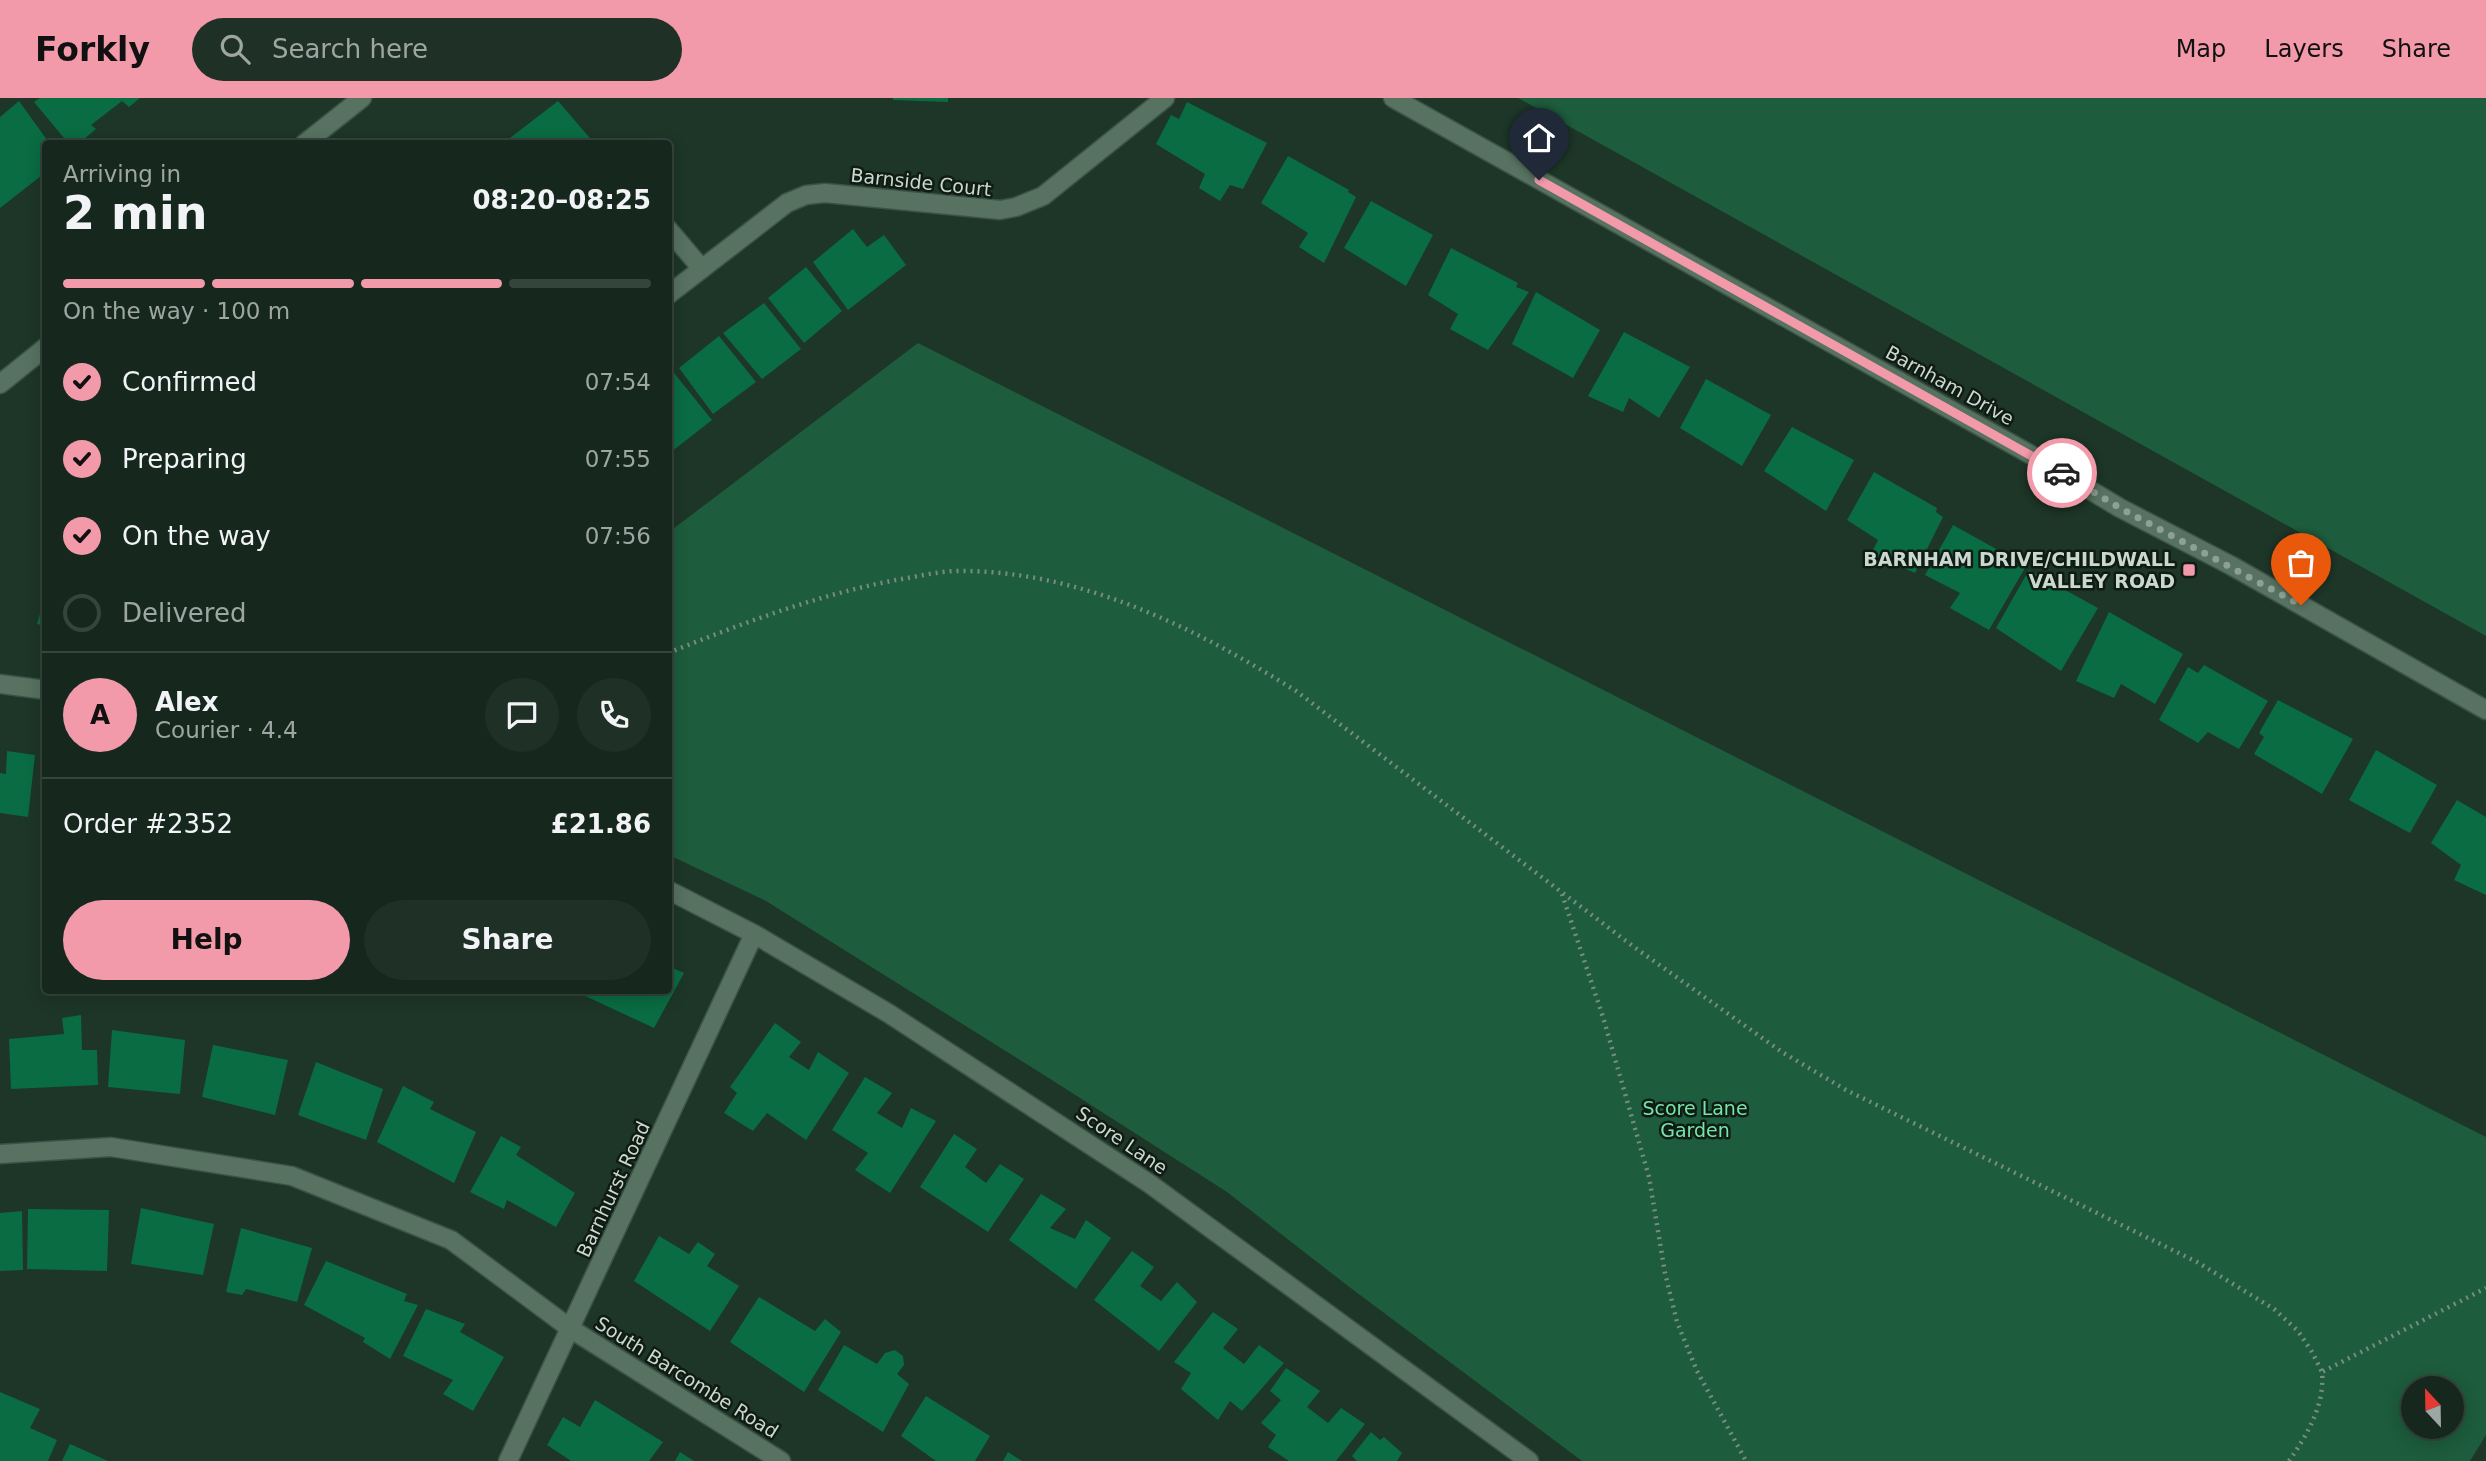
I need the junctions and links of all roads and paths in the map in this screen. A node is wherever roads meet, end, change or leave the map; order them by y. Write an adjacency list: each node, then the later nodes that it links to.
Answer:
1 (362, 98): 4 (street)
2 (1165, 98): 6 (street, Barnside Court)
3 (1393, 98): 13 (street, Barnham Drive)
4 (309, 140)
5 (672, 234): 6 (street)
6 (702, 269): 7 (street, Barnside Court)
7 (672, 292)
8 (42, 350): 9 (street)
9 (0, 384)
10 (672, 651): 15 (path)
11 (0, 684): 12 (street)
12 (42, 689)
13 (2486, 710)
14 (672, 892): 16 (street, Score Lane)
15 (1562, 893): 20 (path); 24 (path)
16 (754, 934): 19 (street, Barnhurst Road); 23 (street, Score Lane)
17 (0, 1154): 19 (street, South Barcombe Road)
18 (2486, 1288): 20 (path)
19 (571, 1329): 21 (street, Barnhurst Road); 22 (street, South Barcombe Road)
20 (2322, 1372): 25 (path)
21 (508, 1461)
22 (781, 1461)
23 (1529, 1461)
24 (1746, 1461)
25 (2289, 1461)

